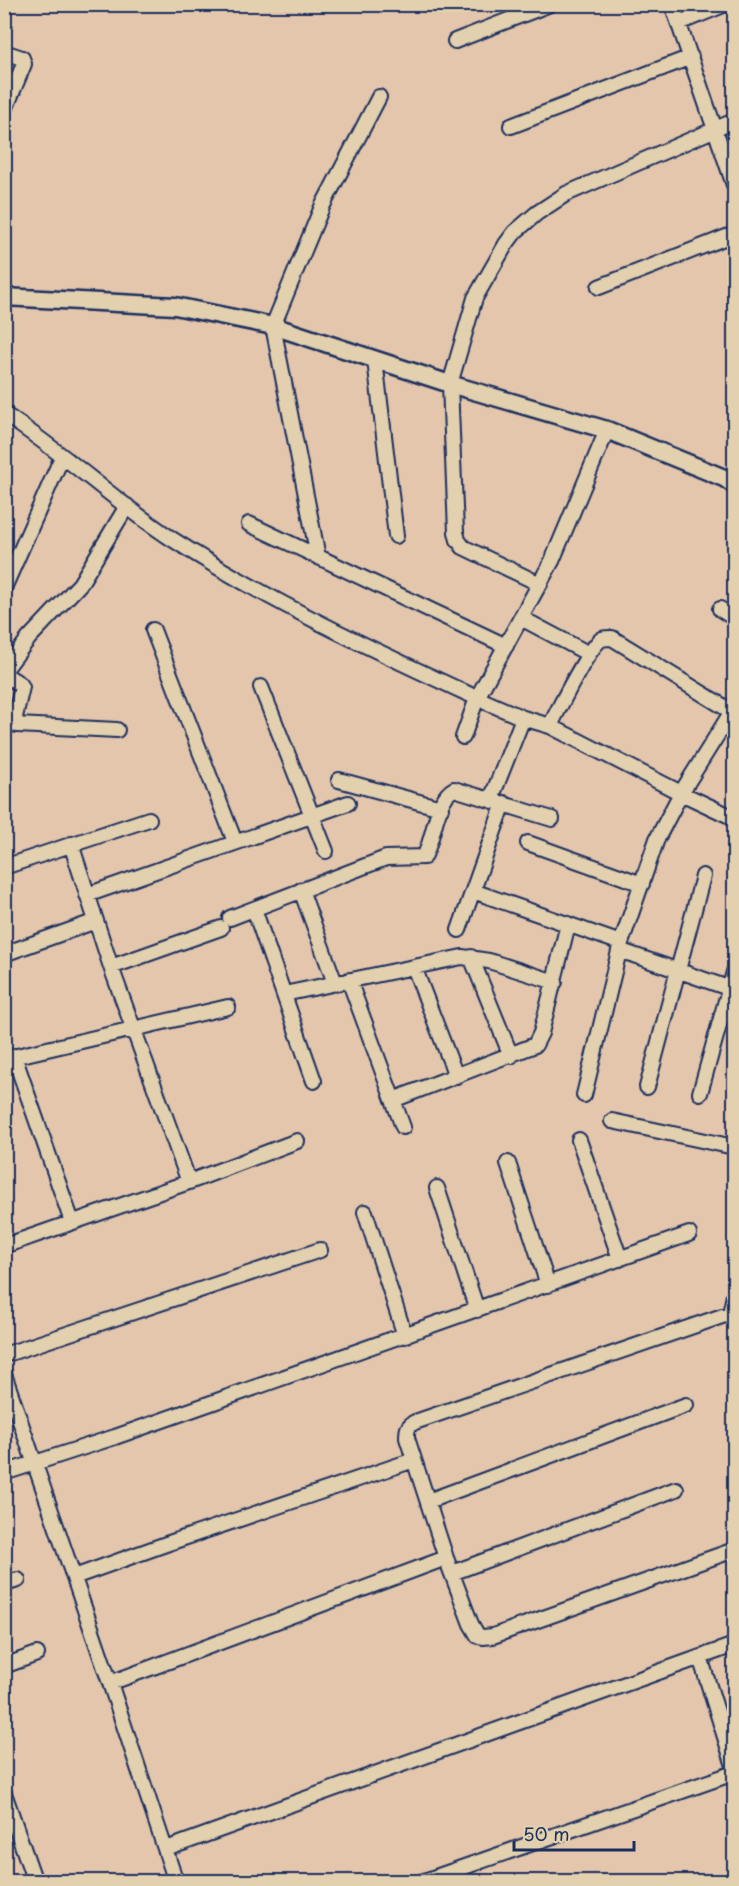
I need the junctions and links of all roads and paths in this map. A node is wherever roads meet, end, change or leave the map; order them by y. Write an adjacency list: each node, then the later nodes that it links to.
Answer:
1 (550, 4): 5 (street)
2 (672, 4): 4 (street)
3 (726, 4): 4 (street)
4 (679, 23): 7 (street)
5 (455, 41)
6 (4, 52): 9 (street)
7 (691, 57): 11 (street); 12 (street)
8 (380, 97): 17 (street)
9 (4, 112)
10 (735, 121): 12 (street)
11 (511, 126)
12 (716, 129): 13 (street); 19 (street)
13 (734, 181)
14 (735, 234): 15 (street)
15 (599, 287)
16 (4, 297): 17 (street)
17 (273, 326): 18 (street); 27 (street)
18 (375, 360): 19 (street); 26 (street)
19 (450, 384): 21 (street); 28 (street)
20 (6, 419): 22 (street)
21 (607, 430): 23 (street); 28 (street)
22 (62, 457): 24 (street); 29 (street)
23 (731, 479)
24 (127, 506): 36 (street); 38 (street)
25 (249, 524): 27 (street)
26 (396, 536)
27 (318, 557): 34 (street)
28 (540, 584): 31 (street)
29 (4, 588)
30 (720, 609): 32 (street)
31 (521, 618): 34 (street); 35 (street)
32 (735, 618)
33 (153, 630): 53 (street)
34 (506, 646): 38 (street)
35 (589, 654): 39 (street); 41 (street)
36 (4, 673): 42 (street)
37 (261, 687): 49 (street)
38 (477, 698): 40 (street); 43 (street)
39 (734, 711): 45 (street)
40 (523, 718): 41 (street); 46 (street)
41 (550, 726): 45 (street)
42 (117, 730)
43 (463, 737)
44 (339, 780): 48 (street)
45 (681, 793): 50 (street); 59 (street)
46 (498, 801): 48 (street); 52 (street); 61 (street)
47 (348, 803): 49 (street)
48 (441, 808): 60 (street)
49 (312, 815): 53 (street); 56 (street)
50 (735, 818)
51 (149, 819): 55 (street)
52 (552, 819)
53 (235, 842): 62 (street)
54 (528, 843): 59 (street)
55 (71, 844): 57 (street); 62 (street)
56 (326, 851)
57 (4, 867)
58 (703, 876): 72 (street)
59 (642, 884): 67 (street)
60 (301, 890): 63 (street); 74 (street)
61 (473, 891): 65 (street); 66 (street)
62 (87, 895): 64 (street)
63 (254, 909): 70 (street); 77 (street)
64 (96, 921): 68 (street); 70 (street)
65 (568, 924): 67 (street); 75 (street)
66 (459, 930)
67 (620, 947): 72 (street); 86 (street)
68 (4, 954)
69 (471, 957): 71 (street); 75 (street); 80 (street)
70 (111, 967): 79 (street)
71 (414, 967): 74 (street); 82 (street)
72 (678, 970): 76 (street); 84 (street)
73 (735, 972): 76 (street)
74 (342, 982): 77 (street); 87 (street)
75 (555, 982): 80 (street)
76 (732, 989): 85 (street)
77 (284, 994): 83 (street)
78 (228, 1007): 79 (street)
79 (134, 1030): 81 (street); 94 (street)
80 (511, 1056): 82 (street)
81 (9, 1058): 97 (street)
82 (456, 1076): 87 (street)
83 (314, 1081)
84 (647, 1086)
85 (700, 1093)
86 (584, 1095)
87 (393, 1100): 89 (street)
88 (612, 1120): 92 (street)
89 (404, 1127)
90 (579, 1140): 101 (street)
91 (297, 1141): 94 (street)
92 (735, 1147)
93 (508, 1163): 102 (street)
94 (189, 1182): 97 (street)
95 (437, 1188): 104 (street)
96 (365, 1212): 106 (street)
97 (72, 1222): 99 (street)
98 (689, 1234): 101 (street)
99 (4, 1246)
100 (320, 1250): 107 (street)
101 (620, 1259): 102 (street)
102 (548, 1285): 104 (street)
103 (735, 1295): 105 (street)
104 (477, 1310): 106 (street)
105 (732, 1313): 110 (street)
106 (405, 1336): 111 (street)
107 (4, 1355)
108 (4, 1374): 111 (street)
109 (686, 1406): 114 (street)
110 (414, 1460): 114 (street); 118 (street)
111 (34, 1463): 112 (street); 118 (street)
112 (4, 1473)
113 (676, 1489): 117 (street)
114 (428, 1500): 116 (street)
115 (735, 1550): 117 (street)
116 (446, 1558): 117 (street); 123 (street)
117 (452, 1572)
118 (74, 1577): 123 (street)
119 (735, 1645): 121 (street)
120 (37, 1654): 122 (street)
121 (700, 1657): 124 (street); 128 (street)
122 (4, 1665)
123 (110, 1683): 128 (street)
124 (735, 1766)
125 (735, 1773): 131 (street)
126 (4, 1792): 127 (street)
127 (10, 1827): 129 (street)
128 (166, 1849): 130 (street)
129 (35, 1881)
130 (176, 1881)
131 (421, 1881)

